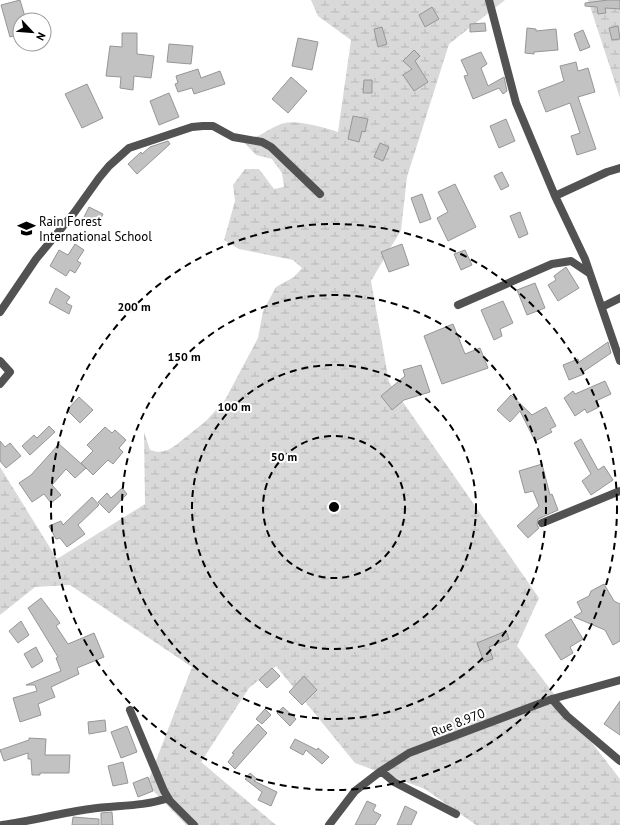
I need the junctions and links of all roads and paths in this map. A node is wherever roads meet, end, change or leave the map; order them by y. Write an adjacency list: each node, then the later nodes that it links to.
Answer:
1 (489, 0): 4 (street)
2 (620, 168): 4 (street)
3 (320, 194): 9 (street)
4 (555, 196): 5 (street)
5 (589, 273): 7 (street); 8 (street)
6 (620, 298): 8 (street)
7 (458, 305)
8 (602, 307): 11 (street)
9 (0, 312)
10 (0, 361): 12 (street)
11 (620, 361)
12 (0, 384)
13 (620, 491): 14 (street)
14 (542, 523)
15 (619, 681): 16 (street, Rue 8.970)
16 (552, 698): 18 (street); 19 (street, Rue 8.970)
17 (130, 710): 20 (street)
18 (620, 761)
19 (381, 771): 21 (street); 24 (street, Rue 8.970)
20 (168, 798): 22 (street); 23 (street)
21 (456, 814)
22 (2, 825)
23 (194, 825)
24 (329, 825)

